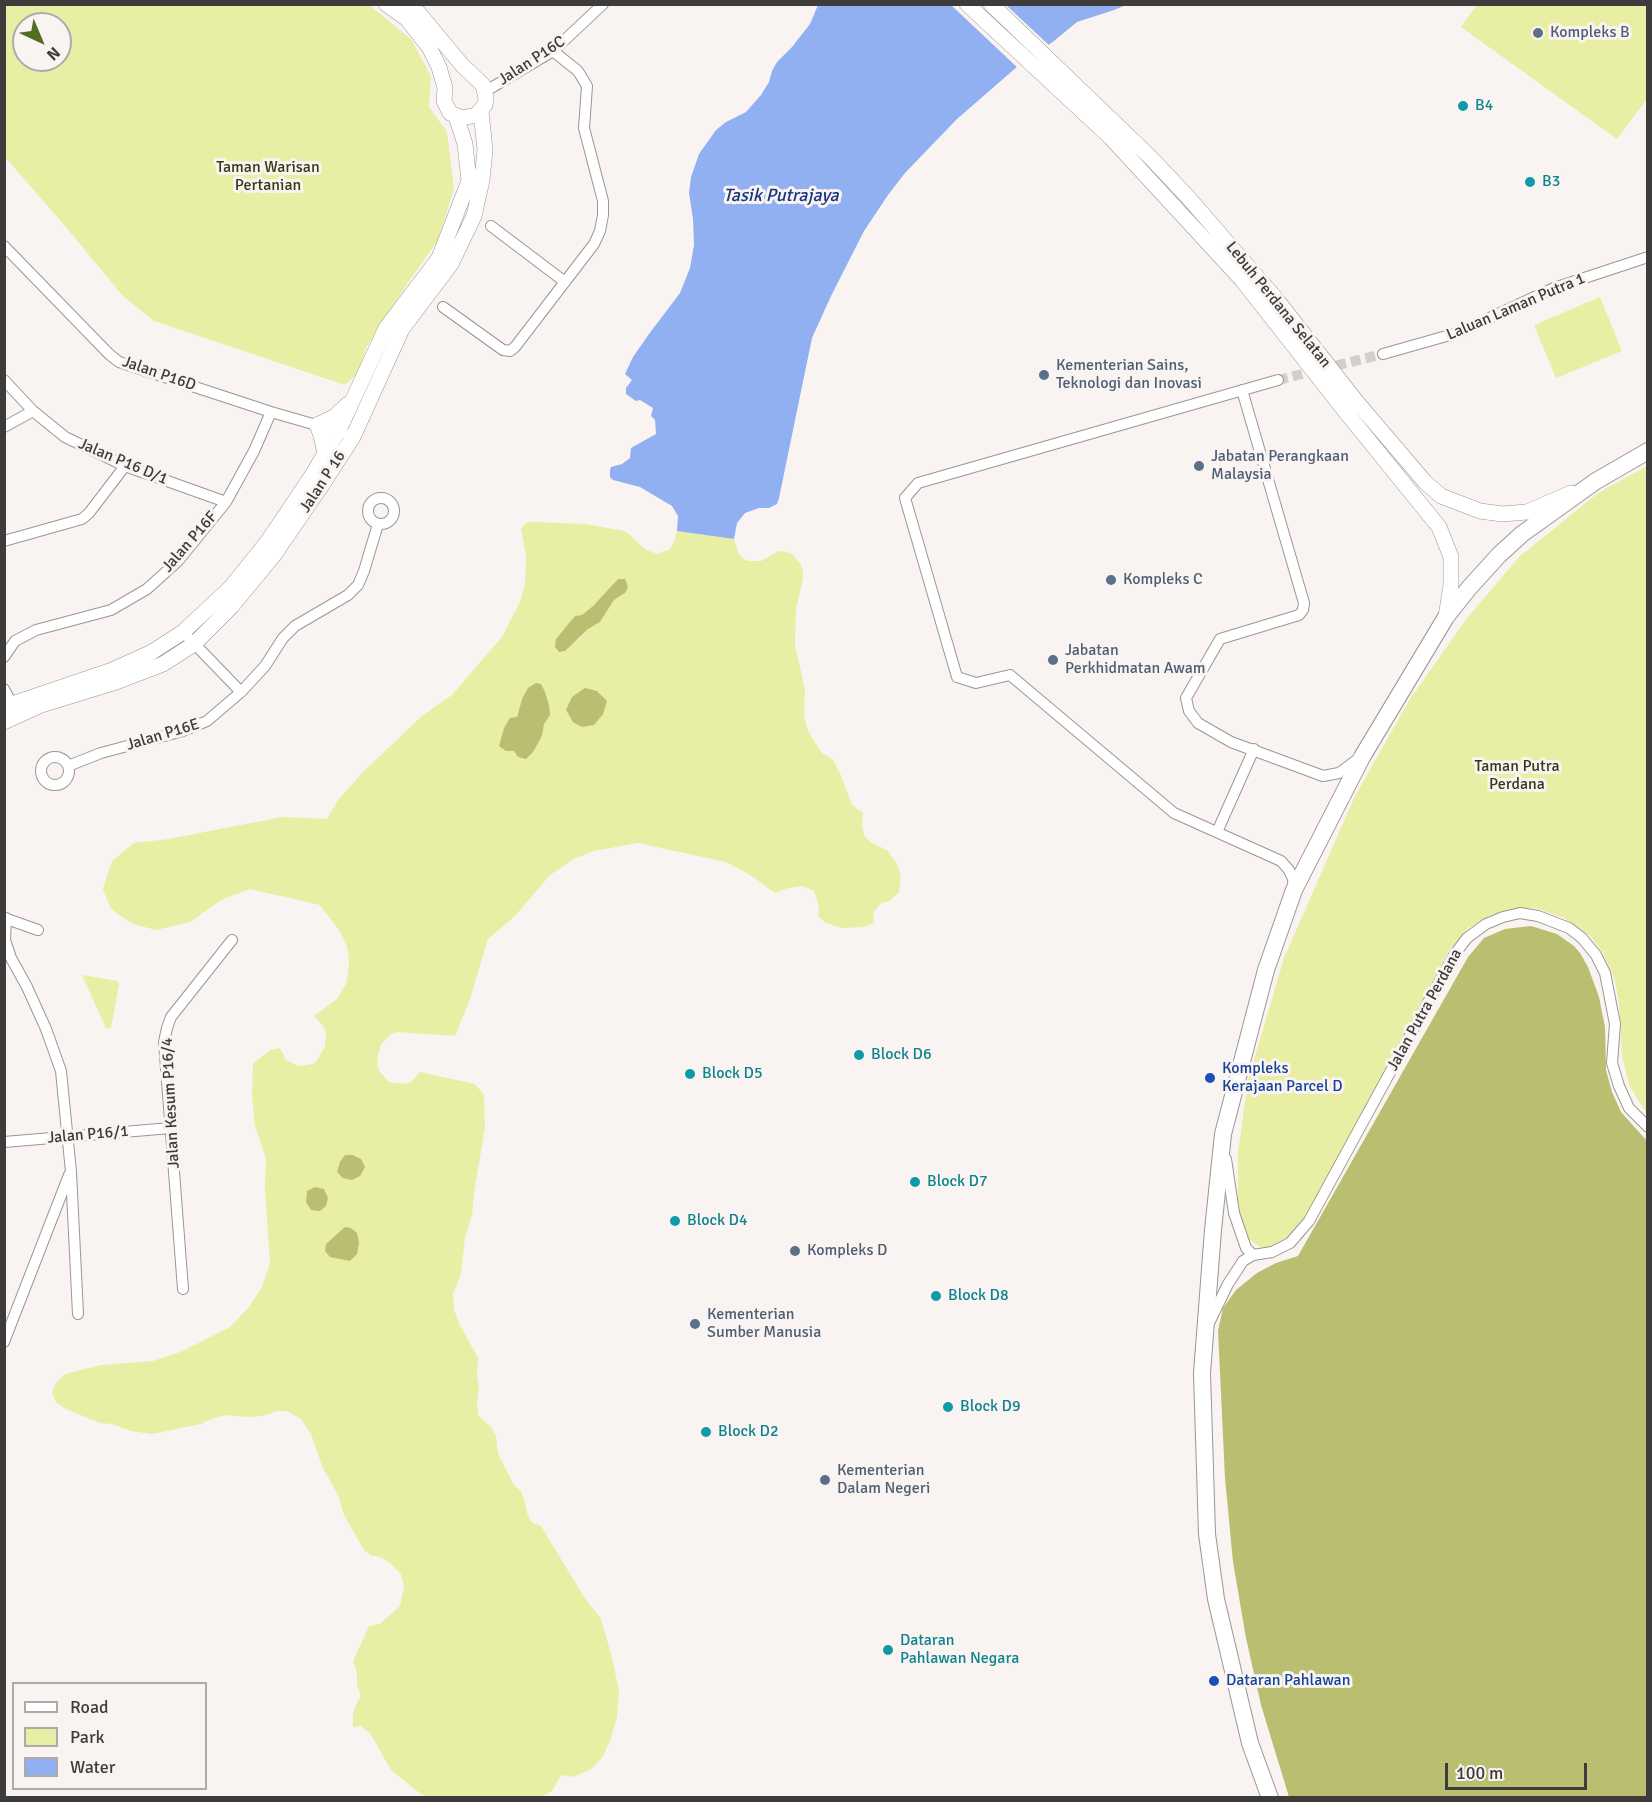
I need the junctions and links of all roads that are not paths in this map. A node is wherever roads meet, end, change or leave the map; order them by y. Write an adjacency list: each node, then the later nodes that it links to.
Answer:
1 (386, 4): 8 (street, Jalan P 16)
2 (408, 4): 7 (street)
3 (603, 4): 6 (street, Jalan P16C)
4 (967, 4): 10 (street, Lebuh Perdana Selatan)
5 (991, 4): 10 (street, Lebuh Perdana Selatan)
6 (553, 51): 9 (street, Jalan P16C); 16 (street)
7 (474, 77): 8 (street); 9 (street)
8 (445, 88): 12 (street, Jalan P 16)
9 (486, 91): 11 (street, Jalan P 16)
10 (1091, 110): 31 (street, Lebuh Perdana Selatan); 35 (street, Lebuh Perdana Selatan)
11 (481, 111): 12 (street); 27 (street, Jalan P 16)
12 (456, 116): 22 (street, Jalan P 16)
13 (491, 226): 16 (street)
14 (4, 246): 24 (street, Jalan P16D)
15 (1647, 257): 18 (street, Laluan Laman Putra 1)
16 (565, 282): 17 (street)
17 (443, 307)
18 (1383, 354)
19 (4, 380): 23 (street, Jalan P16 D/1)
20 (1278, 380): 21 (street)
21 (1242, 390): 43 (street); 46 (street)
22 (355, 398): 25 (street); 27 (street, Jalan P 16)
23 (33, 411): 26 (street); 30 (street, Jalan P16 D/1)
24 (271, 412): 25 (street, Jalan P16D); 32 (street, Jalan P16F)
25 (317, 425): 27 (street, Jalan P16D); 29 (street)
26 (4, 427)
27 (346, 433): 29 (street, Jalan P 16); 37 (street, Jalan P 16)
28 (1647, 451): 31 (main road)
29 (325, 454): 36 (street, Jalan P 16)
30 (125, 466): 32 (street, Jalan P16 D/1); 34 (street)
31 (1596, 481): 35 (main road)
32 (226, 501): 38 (street, Jalan P16F)
33 (378, 524): 40 (street, Jalan P16E)
34 (4, 541)
35 (1446, 616): 44 (main road)
36 (183, 632): 37 (street); 41 (street, Jalan P 16)
37 (194, 644): 40 (street); 42 (street, Jalan P 16)
38 (4, 657)
39 (4, 690): 41 (street)
40 (241, 692): 45 (street, Jalan P16E)
41 (8, 706)
42 (4, 722)
43 (1254, 749): 44 (street); 46 (street)
44 (1362, 757): 47 (main road)
45 (68, 766)
46 (1217, 832): 47 (street)
47 (1294, 890): 53 (main road)
48 (5, 918): 49 (street); 54 (street)
49 (38, 930)
50 (232, 940): 52 (street, Jalan Kesum P16/4)
51 (1647, 1127): 57 (street, Jalan Putra Perdana)
52 (171, 1128): 54 (street, Jalan P16/1); 58 (street, Jalan Kesum P16/4)
53 (1223, 1134): 57 (street); 60 (main road)
54 (68, 1137): 55 (street, Jalan P16/1); 56 (street)
55 (4, 1142)
56 (71, 1172): 59 (street); 61 (street)
57 (1253, 1255): 60 (street)
58 (183, 1288)
59 (78, 1314)
60 (1206, 1332): 62 (main road)
61 (4, 1342)
62 (1270, 1797)

